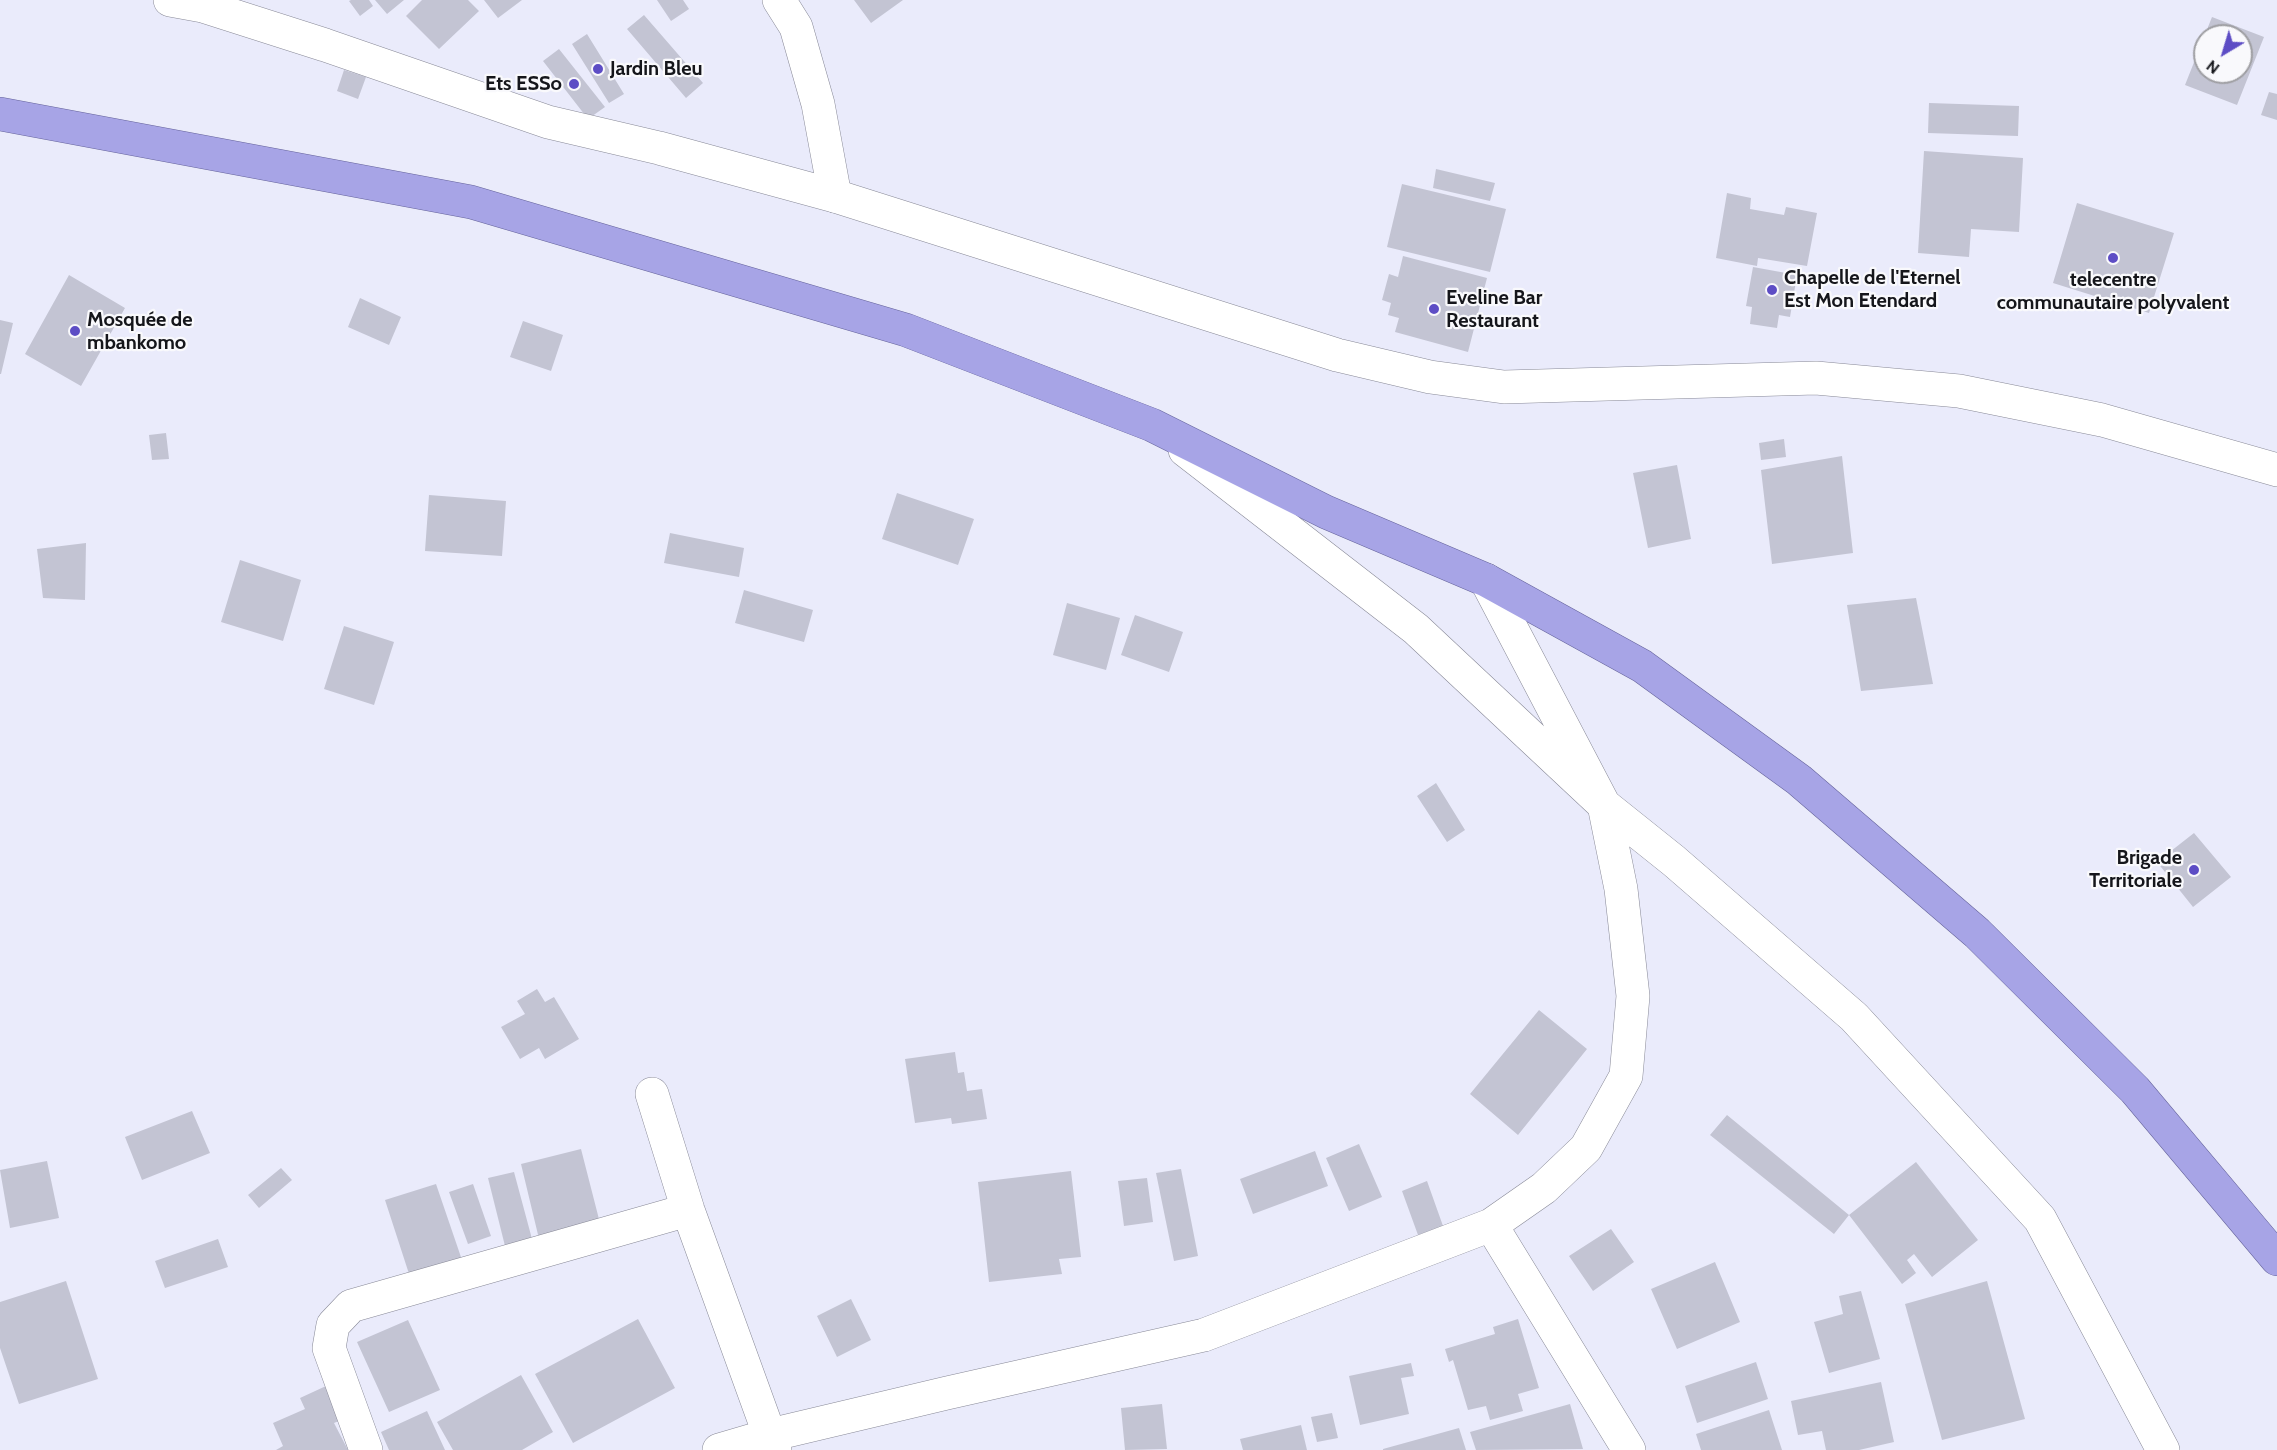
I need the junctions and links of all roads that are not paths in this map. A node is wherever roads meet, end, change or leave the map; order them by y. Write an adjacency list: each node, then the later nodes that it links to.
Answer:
1 (170, 0): 3 (street)
2 (779, 0): 5 (street)
3 (202, 3): 5 (street)
4 (0, 114): 6 (highway)
5 (835, 196): 7 (street)
6 (1152, 425): 8 (highway); 9 (street)
7 (2277, 470)
8 (1486, 580): 9 (street); 13 (highway)
9 (1604, 805): 12 (street); 18 (street)
10 (652, 1094): 11 (street)
11 (688, 1209): 14 (street); 15 (street)
12 (1491, 1225): 14 (street); 17 (street)
13 (2277, 1259)
14 (772, 1443): 16 (street)
15 (366, 1450)
16 (719, 1450)
17 (1629, 1450)
18 (2163, 1450)

